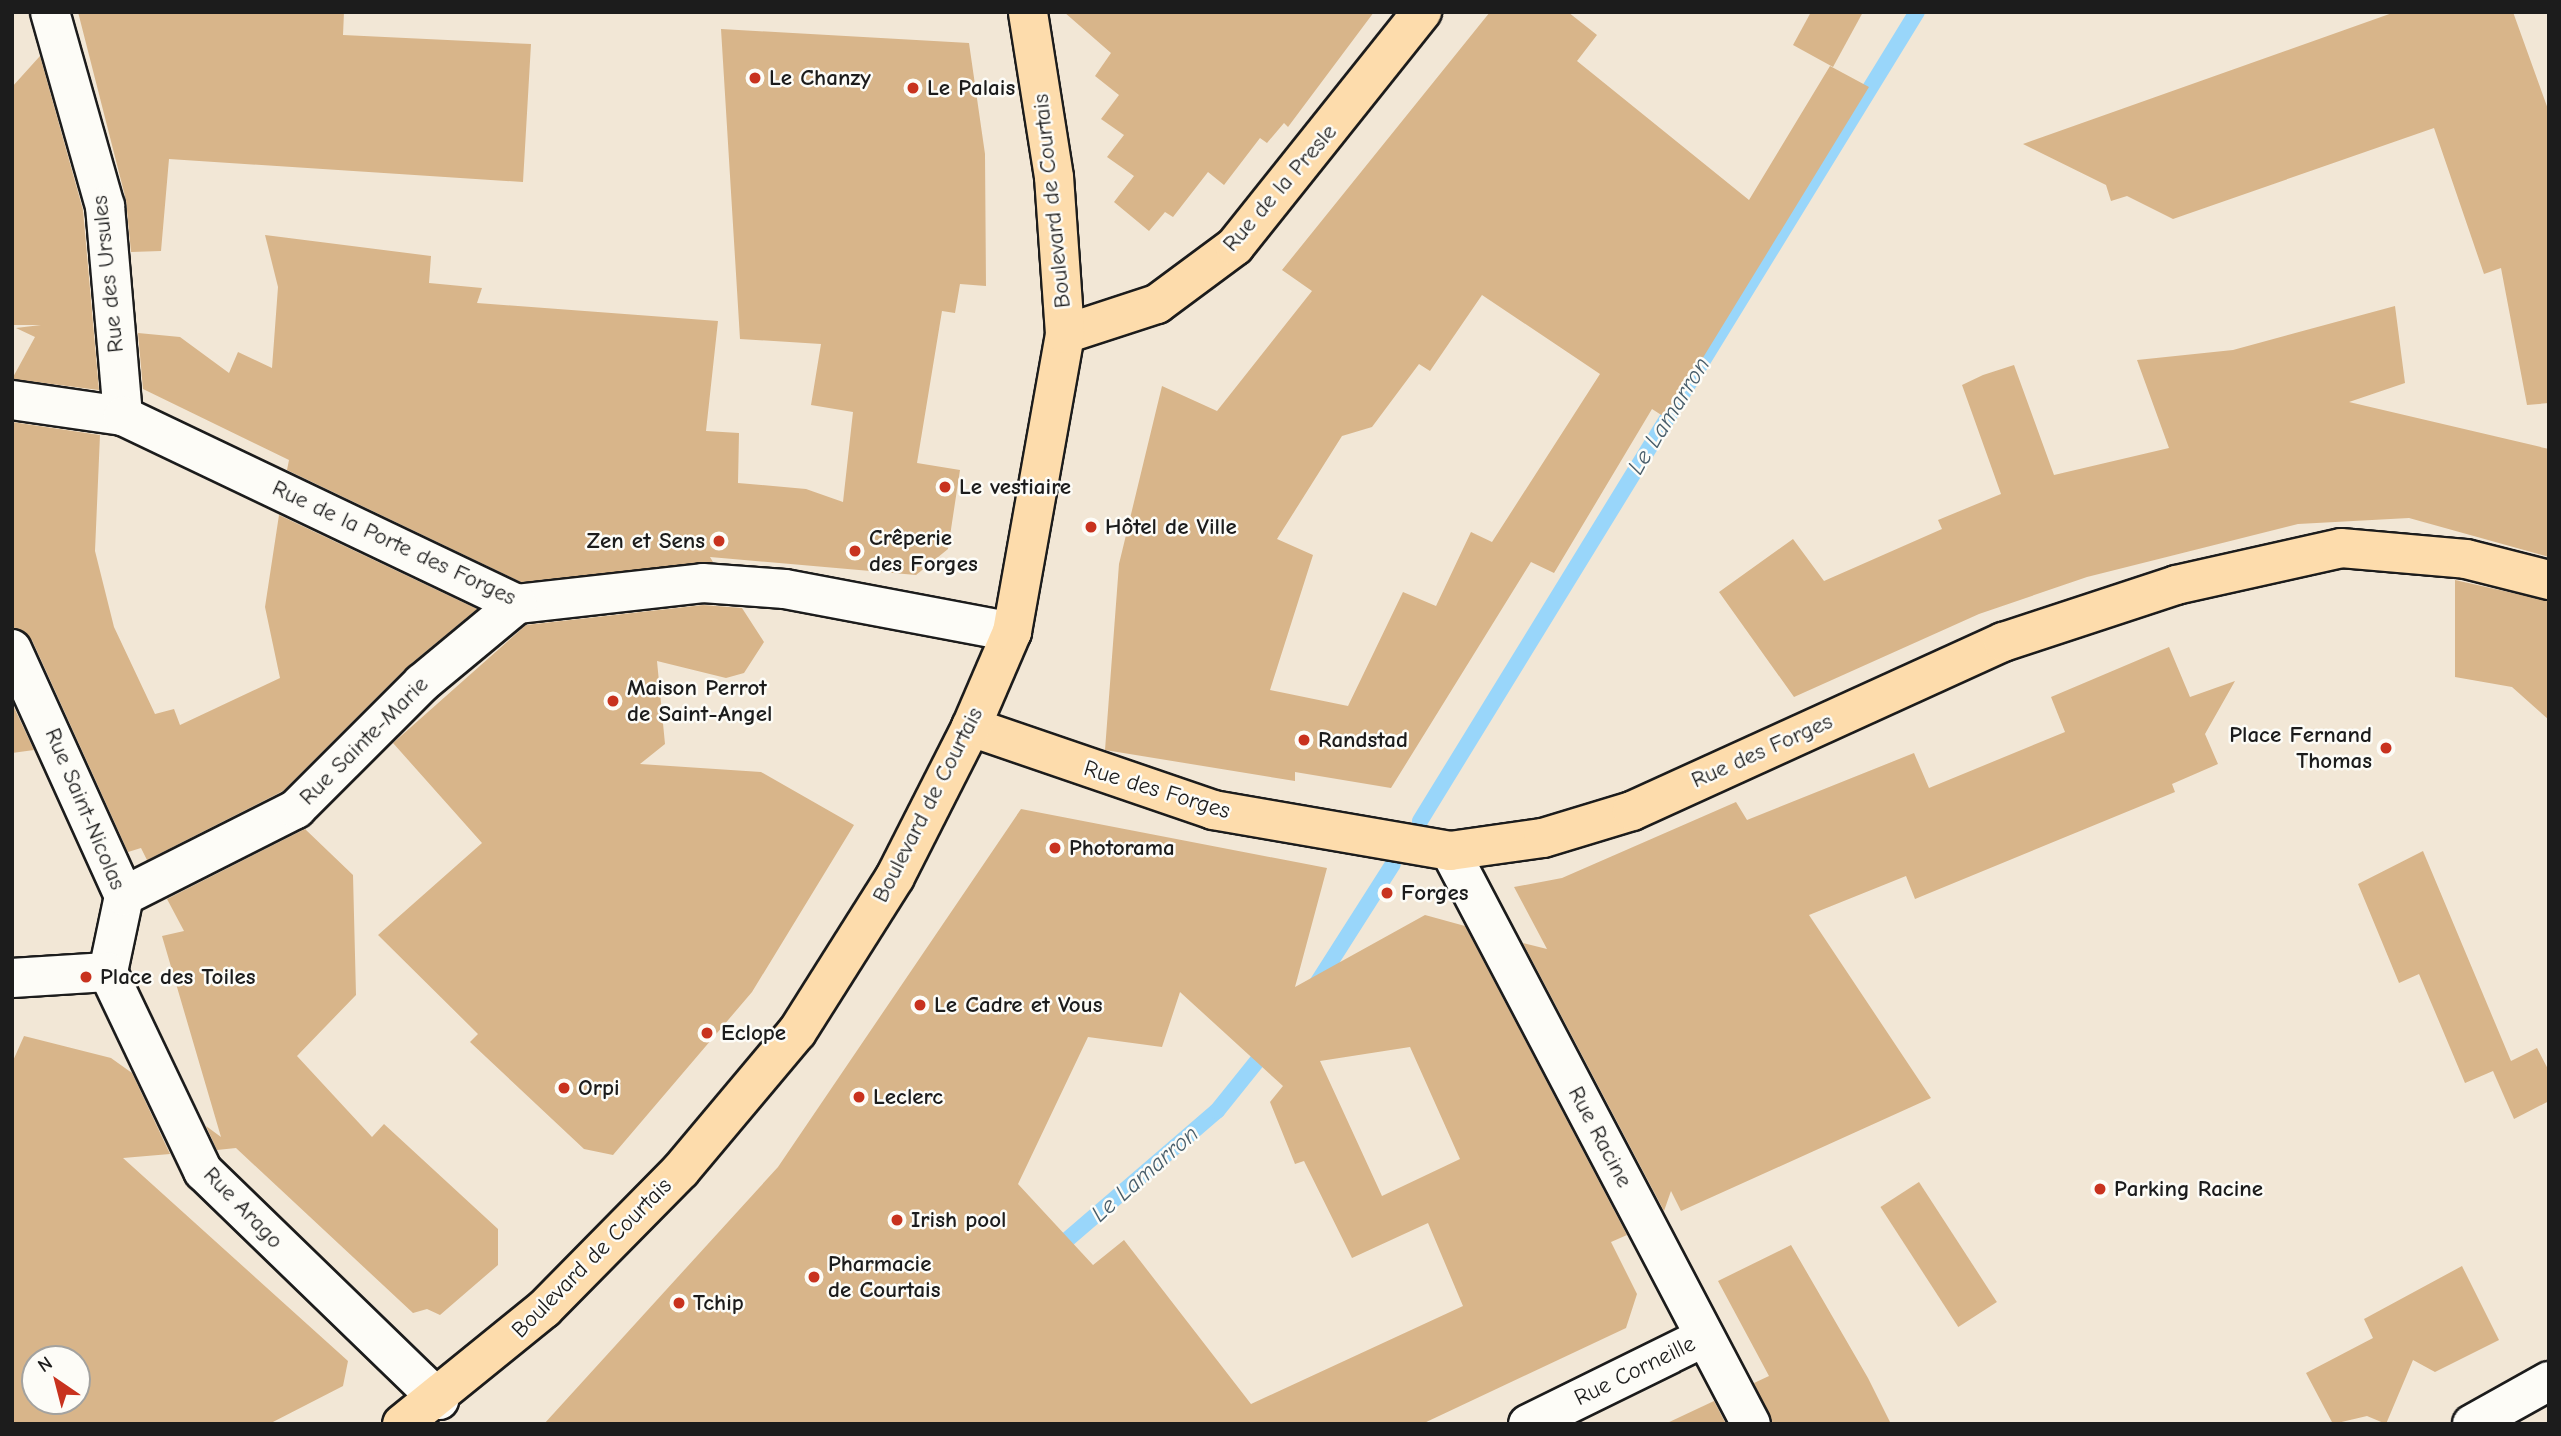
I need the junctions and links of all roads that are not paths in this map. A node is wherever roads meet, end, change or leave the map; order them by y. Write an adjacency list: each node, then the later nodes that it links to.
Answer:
1 (50, 12): 6 (street, Rue des Ursules)
2 (1028, 12): 4 (main road, Boulevard de Courtais)
3 (1422, 12): 4 (main road, Rue de la Presle)
4 (1065, 334): 9 (main road, Boulevard de Courtais)
5 (12, 400): 6 (street, Rue de la Porte des Forges)
6 (123, 416): 8 (street, Rue de la Porte des Forges)
7 (2549, 580): 12 (main road, Rue des Forges)
8 (517, 604): 9 (street, Rue de la Porte des Forges); 13 (street, Rue Sainte-Marie)
9 (1012, 632): 11 (main road, Boulevard de Courtais)
10 (15, 650): 13 (street, Rue Saint-Nicolas)
11 (971, 727): 12 (main road, Rue des Forges); 18 (main road, Boulevard de Courtais)
12 (1450, 851): 16 (street, Rue Racine)
13 (124, 896): 14 (street, Rue Saint-Nicolas)
14 (108, 972): 15 (street); 18 (street, Rue Arago)
15 (12, 978)
16 (1705, 1337): 20 (street, Rue Corneille); 21 (street, Rue Racine)
17 (2549, 1381): 22 (street)
18 (445, 1412): 19 (main road, Boulevard de Courtais)
19 (402, 1424)
20 (1528, 1424)
21 (1751, 1424)
22 (2472, 1424)

